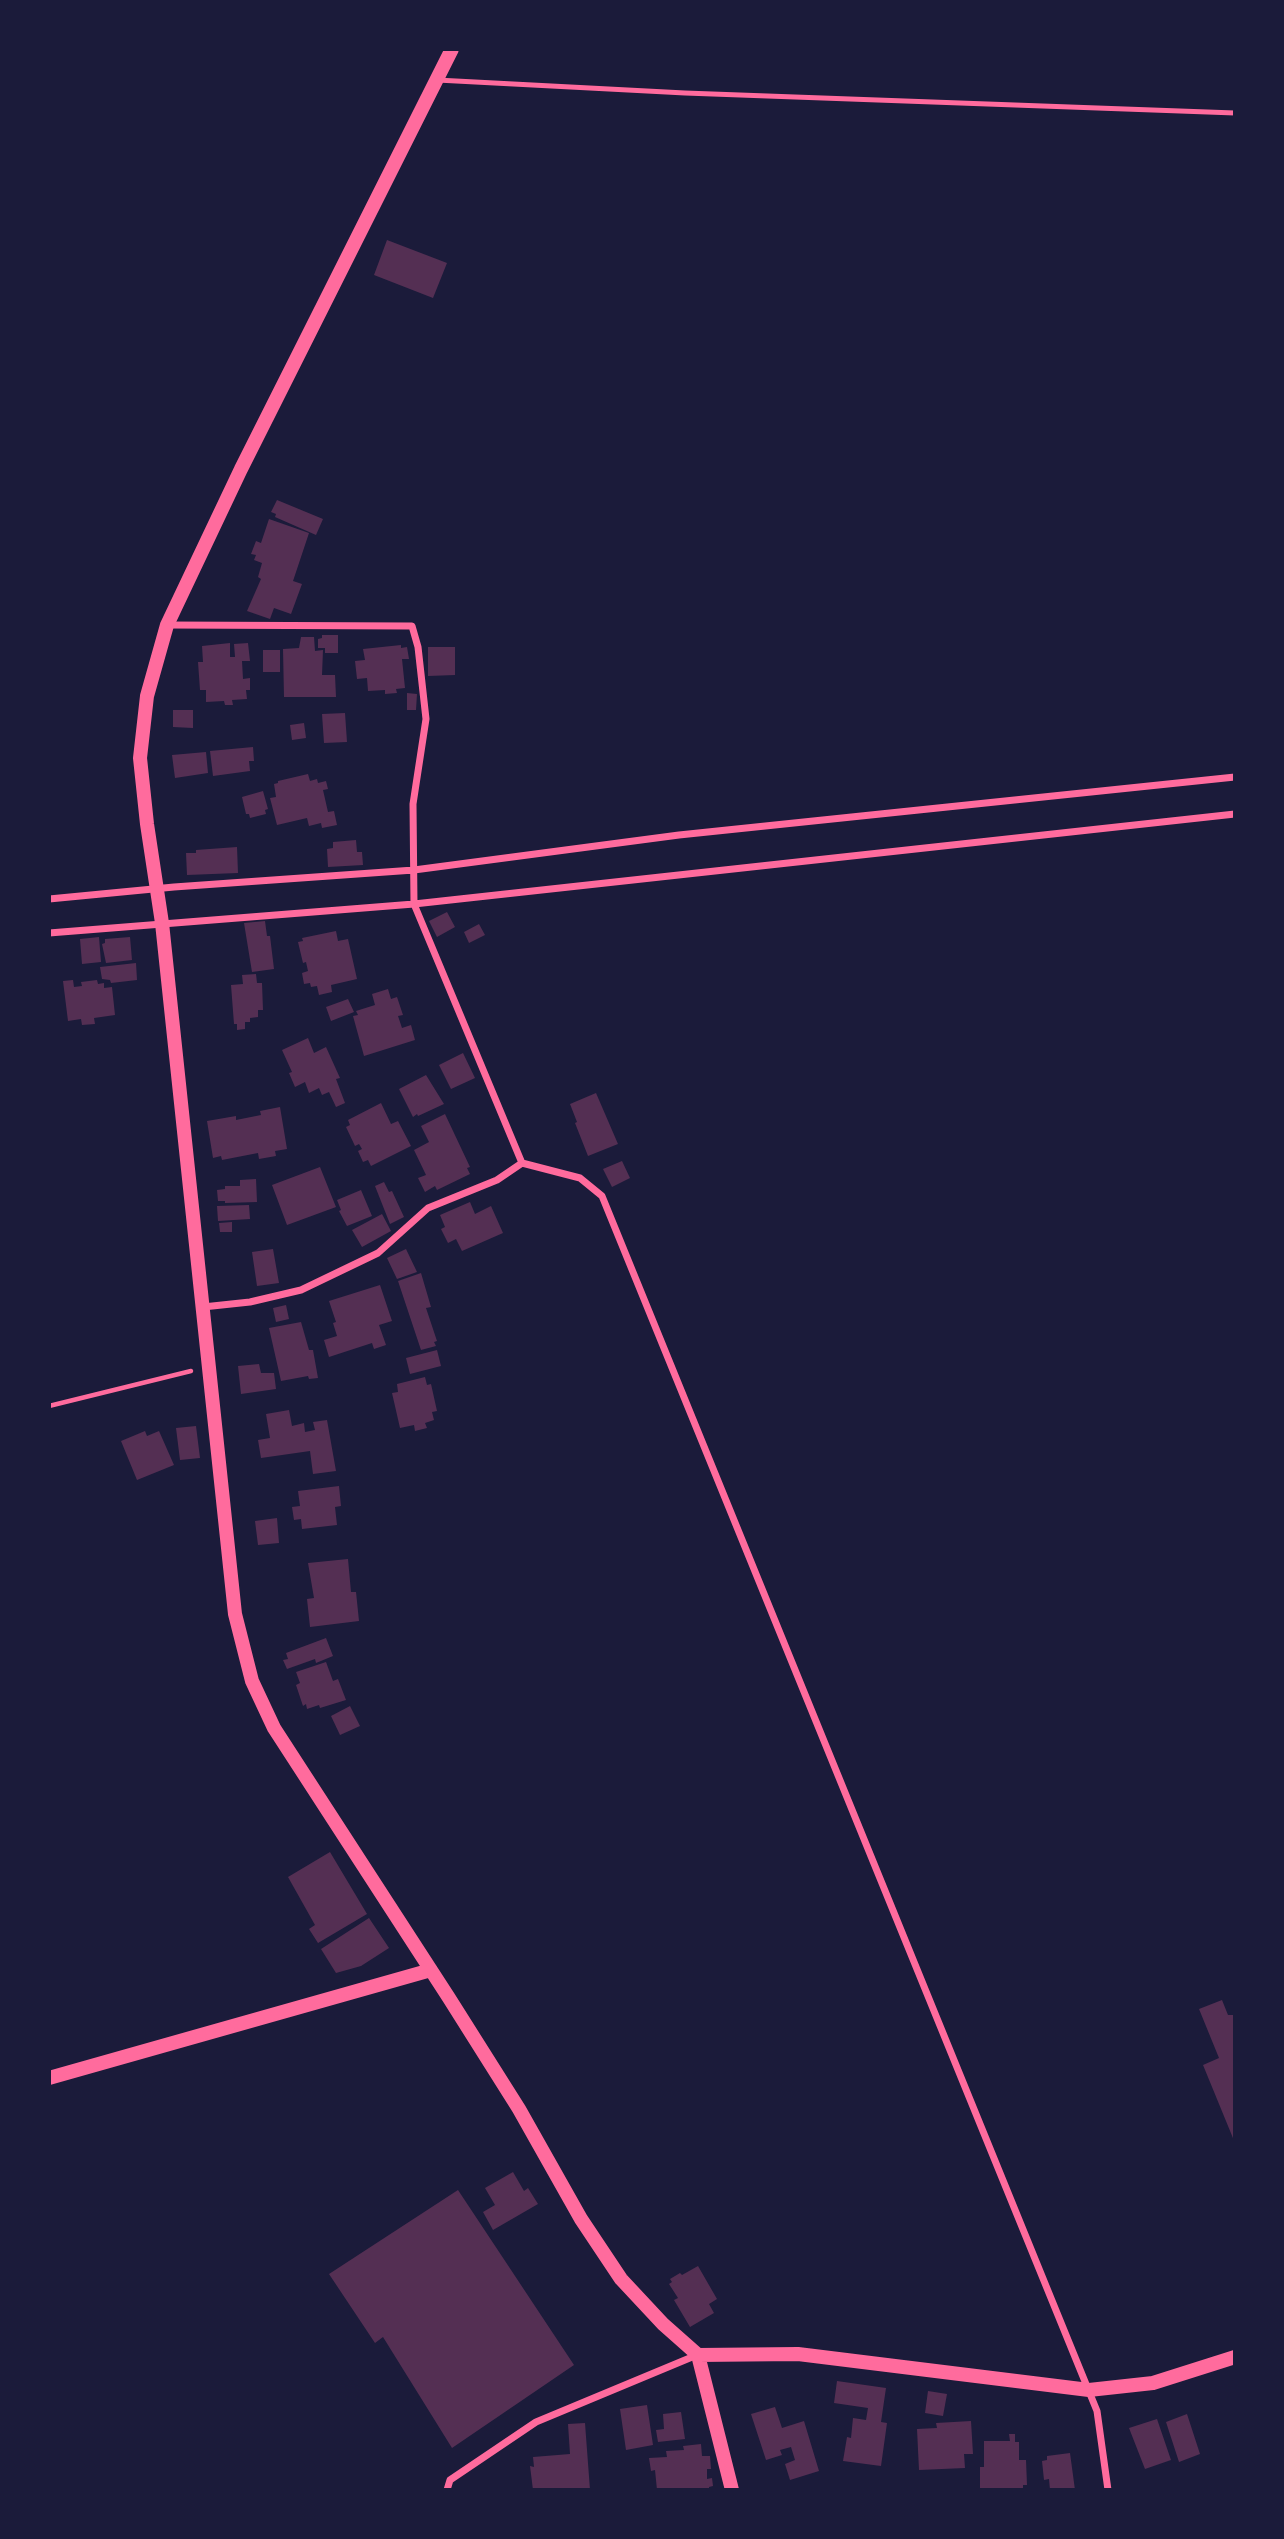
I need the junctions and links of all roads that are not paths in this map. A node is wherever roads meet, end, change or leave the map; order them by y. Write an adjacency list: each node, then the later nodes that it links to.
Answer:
1 (452, 49): 2 (main road)
2 (437, 80): 3 (lane); 4 (main road)
3 (1235, 113)
4 (167, 625): 7 (street); 8 (main road)
5 (1235, 777): 7 (street)
6 (1235, 814): 10 (street)
7 (414, 870): 8 (street); 10 (street)
8 (156, 889): 9 (street); 11 (main road)
9 (49, 900)
10 (414, 904): 11 (street); 13 (street)
11 (162, 923): 12 (street); 14 (main road)
12 (49, 933)
13 (522, 1163): 14 (street); 19 (street)
14 (203, 1307): 15 (main road)
15 (431, 1970): 16 (main road); 17 (main road)
16 (49, 2078)
17 (698, 2355): 19 (main road); 20 (street); 21 (main road)
18 (1235, 2357): 19 (main road)
19 (1089, 2390): 22 (street)
20 (447, 2490)
21 (732, 2490)
22 (1108, 2490)

